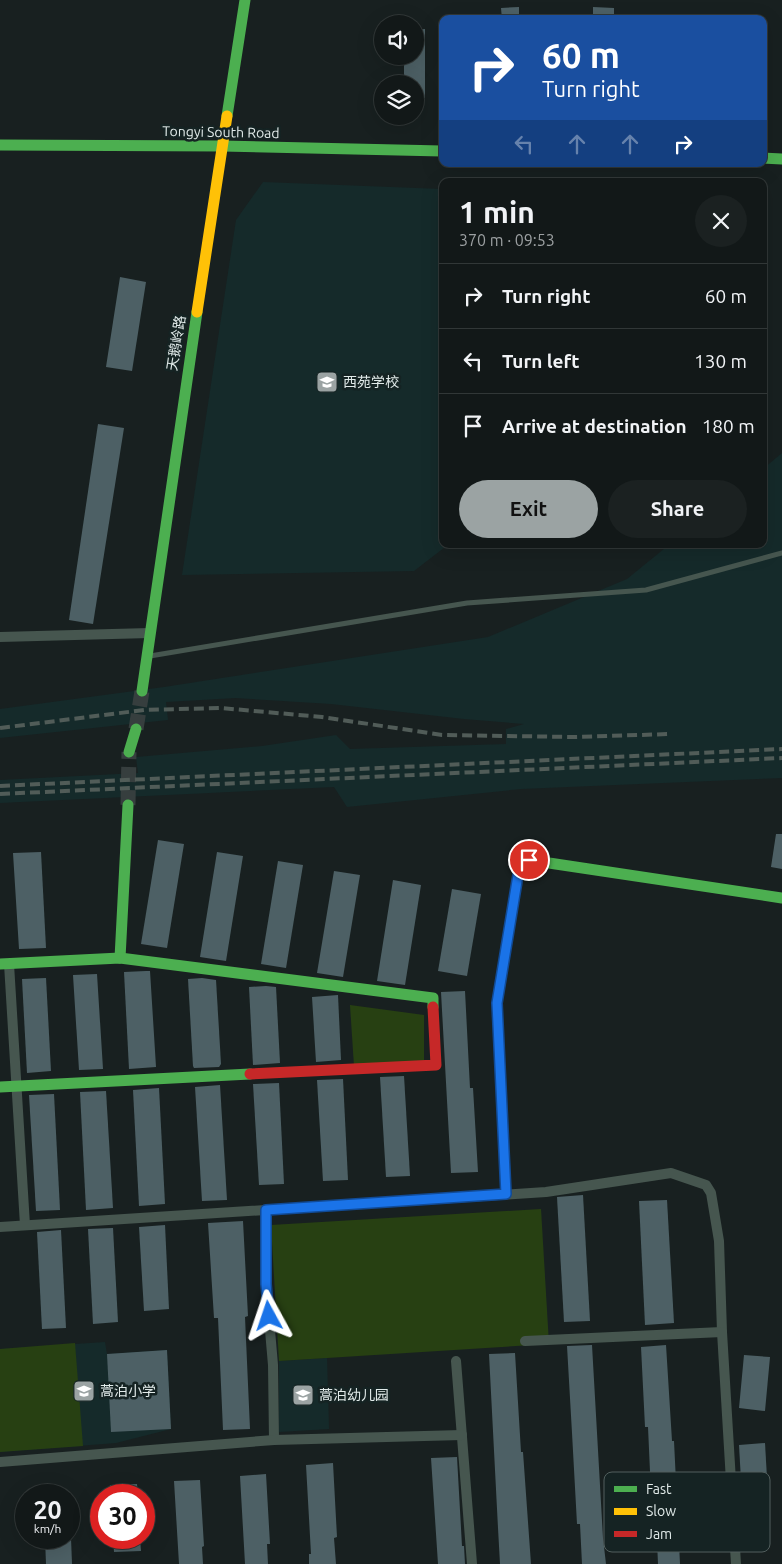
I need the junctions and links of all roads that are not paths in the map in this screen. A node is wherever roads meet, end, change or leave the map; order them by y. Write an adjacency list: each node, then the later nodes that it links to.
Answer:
1 (245, 0): 3 (street, 天鹅岭路)
2 (0, 145): 3 (street, Tongyi South Road)
3 (222, 146): 4 (street, Tongyi South Road); 8 (street, 天鹅岭路)
4 (439, 151)
5 (767, 158): 6 (street)
6 (782, 159)
7 (782, 553): 10 (lane)
8 (150, 633): 9 (street); 10 (street, 天鹅岭路)
9 (0, 637)
10 (147, 657): 11 (street, 天鹅岭路)
11 (142, 691)
12 (136, 729): 13 (street)
13 (129, 752)
14 (128, 805): 17 (street)
15 (529, 860): 16 (street); 21 (street)
16 (782, 898)
17 (120, 958): 18 (street); 20 (street)
18 (4, 964): 20 (street)
19 (0, 1087): 20 (street)
20 (16, 1087): 23 (street)
21 (506, 1194): 22 (street); 25 (street)
22 (266, 1210): 23 (street); 29 (street)
23 (25, 1225): 24 (street)
24 (0, 1227)
25 (722, 1332): 26 (street); 31 (street)
26 (525, 1341)
27 (456, 1361): 28 (street)
28 (462, 1435): 29 (street); 32 (street)
29 (274, 1440): 30 (street)
30 (0, 1462)
31 (730, 1472)
32 (472, 1564)

